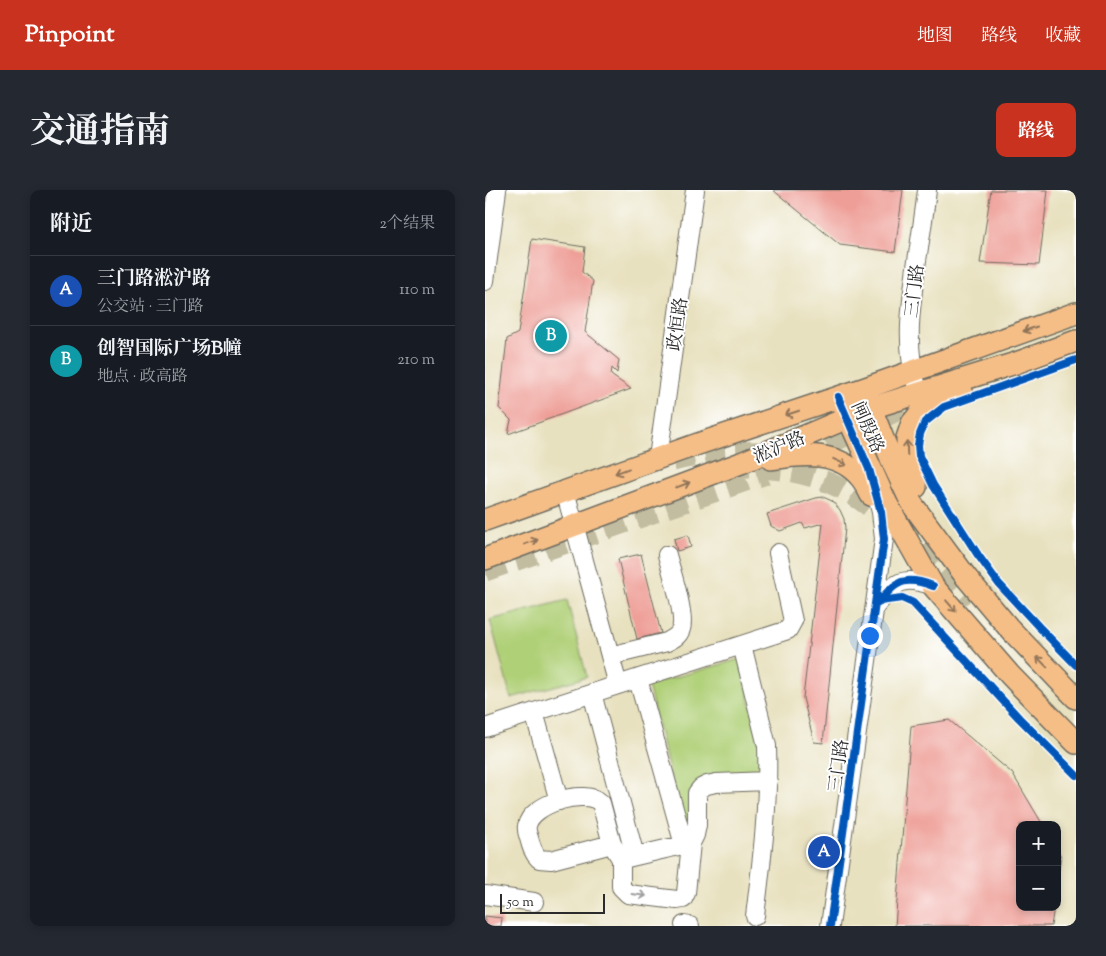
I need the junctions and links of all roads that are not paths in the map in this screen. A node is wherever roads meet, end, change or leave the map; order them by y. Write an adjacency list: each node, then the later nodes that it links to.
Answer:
1 (497, 190): 4 (street)
2 (695, 190): 14 (street, 政恒路)
3 (927, 190): 9 (street, 三门路)
4 (490, 215): 5 (street)
5 (485, 281)
6 (1076, 312): 9 (main road, 淞沪路, one-way to 9)
7 (1076, 341): 8 (main road, 淞沪路)
8 (1016, 363): 10 (main road, 淞沪路); 21 (main road, one-way to 8)
9 (912, 370): 10 (street, 三门路); 12 (main road, 淞沪路)
10 (918, 392): 12 (main road, 淞沪路)
11 (838, 397): 12 (main road, 淞沪路); 13 (main road, 闸殷路); 14 (main road, 淞沪路, one-way to 14)
12 (867, 399): 13 (main road, 淞沪路); 21 (main road, 闸殷路)
13 (847, 417): 15 (main road, 淞沪路); 16 (main road, 闸殷路)
14 (658, 458): 17 (main road, 淞沪路, one-way to 17)
15 (741, 463): 18 (main road, one-way to 18); 20 (main road, 淞沪路, one-way to 15)
16 (869, 469): 18 (street, 三门路); 22 (main road, 闸殷路)
17 (565, 491): 19 (main road, 淞沪路); 20 (street)
18 (881, 512): 22 (main road); 27 (street, 三门路)
19 (485, 520)
20 (575, 526): 25 (main road, 淞沪路, one-way to 20); 29 (street)
21 (929, 528): 33 (main road, 闸殷路, one-way to 21)
22 (913, 552): 26 (main road, 闸殷路)
23 (777, 553): 28 (street)
24 (667, 555): 29 (street)
25 (485, 560)
26 (933, 586): 27 (street); 38 (main road, 闸殷路, one-way to 38)
27 (873, 609): 48 (street, 三门路)
28 (742, 645): 30 (street); 39 (street)
29 (610, 656): 31 (street)
30 (638, 679): 31 (street); 41 (street)
31 (618, 685): 32 (street)
32 (592, 693): 35 (street); 42 (street)
33 (1061, 698): 34 (main road); 37 (main road)
34 (1076, 710)
35 (534, 712): 36 (street); 40 (street)
36 (485, 728)
37 (1076, 730)
38 (1076, 743)
39 (768, 781): 41 (street); 45 (street)
40 (559, 801): 42 (street); 42 (street)
41 (687, 844): 42 (street); 42 (street, one-way to 41)
42 (623, 853)
43 (485, 895): 44 (street)
44 (534, 902)
45 (755, 916)
46 (684, 925): 47 (street)
47 (690, 926)
48 (830, 926)

